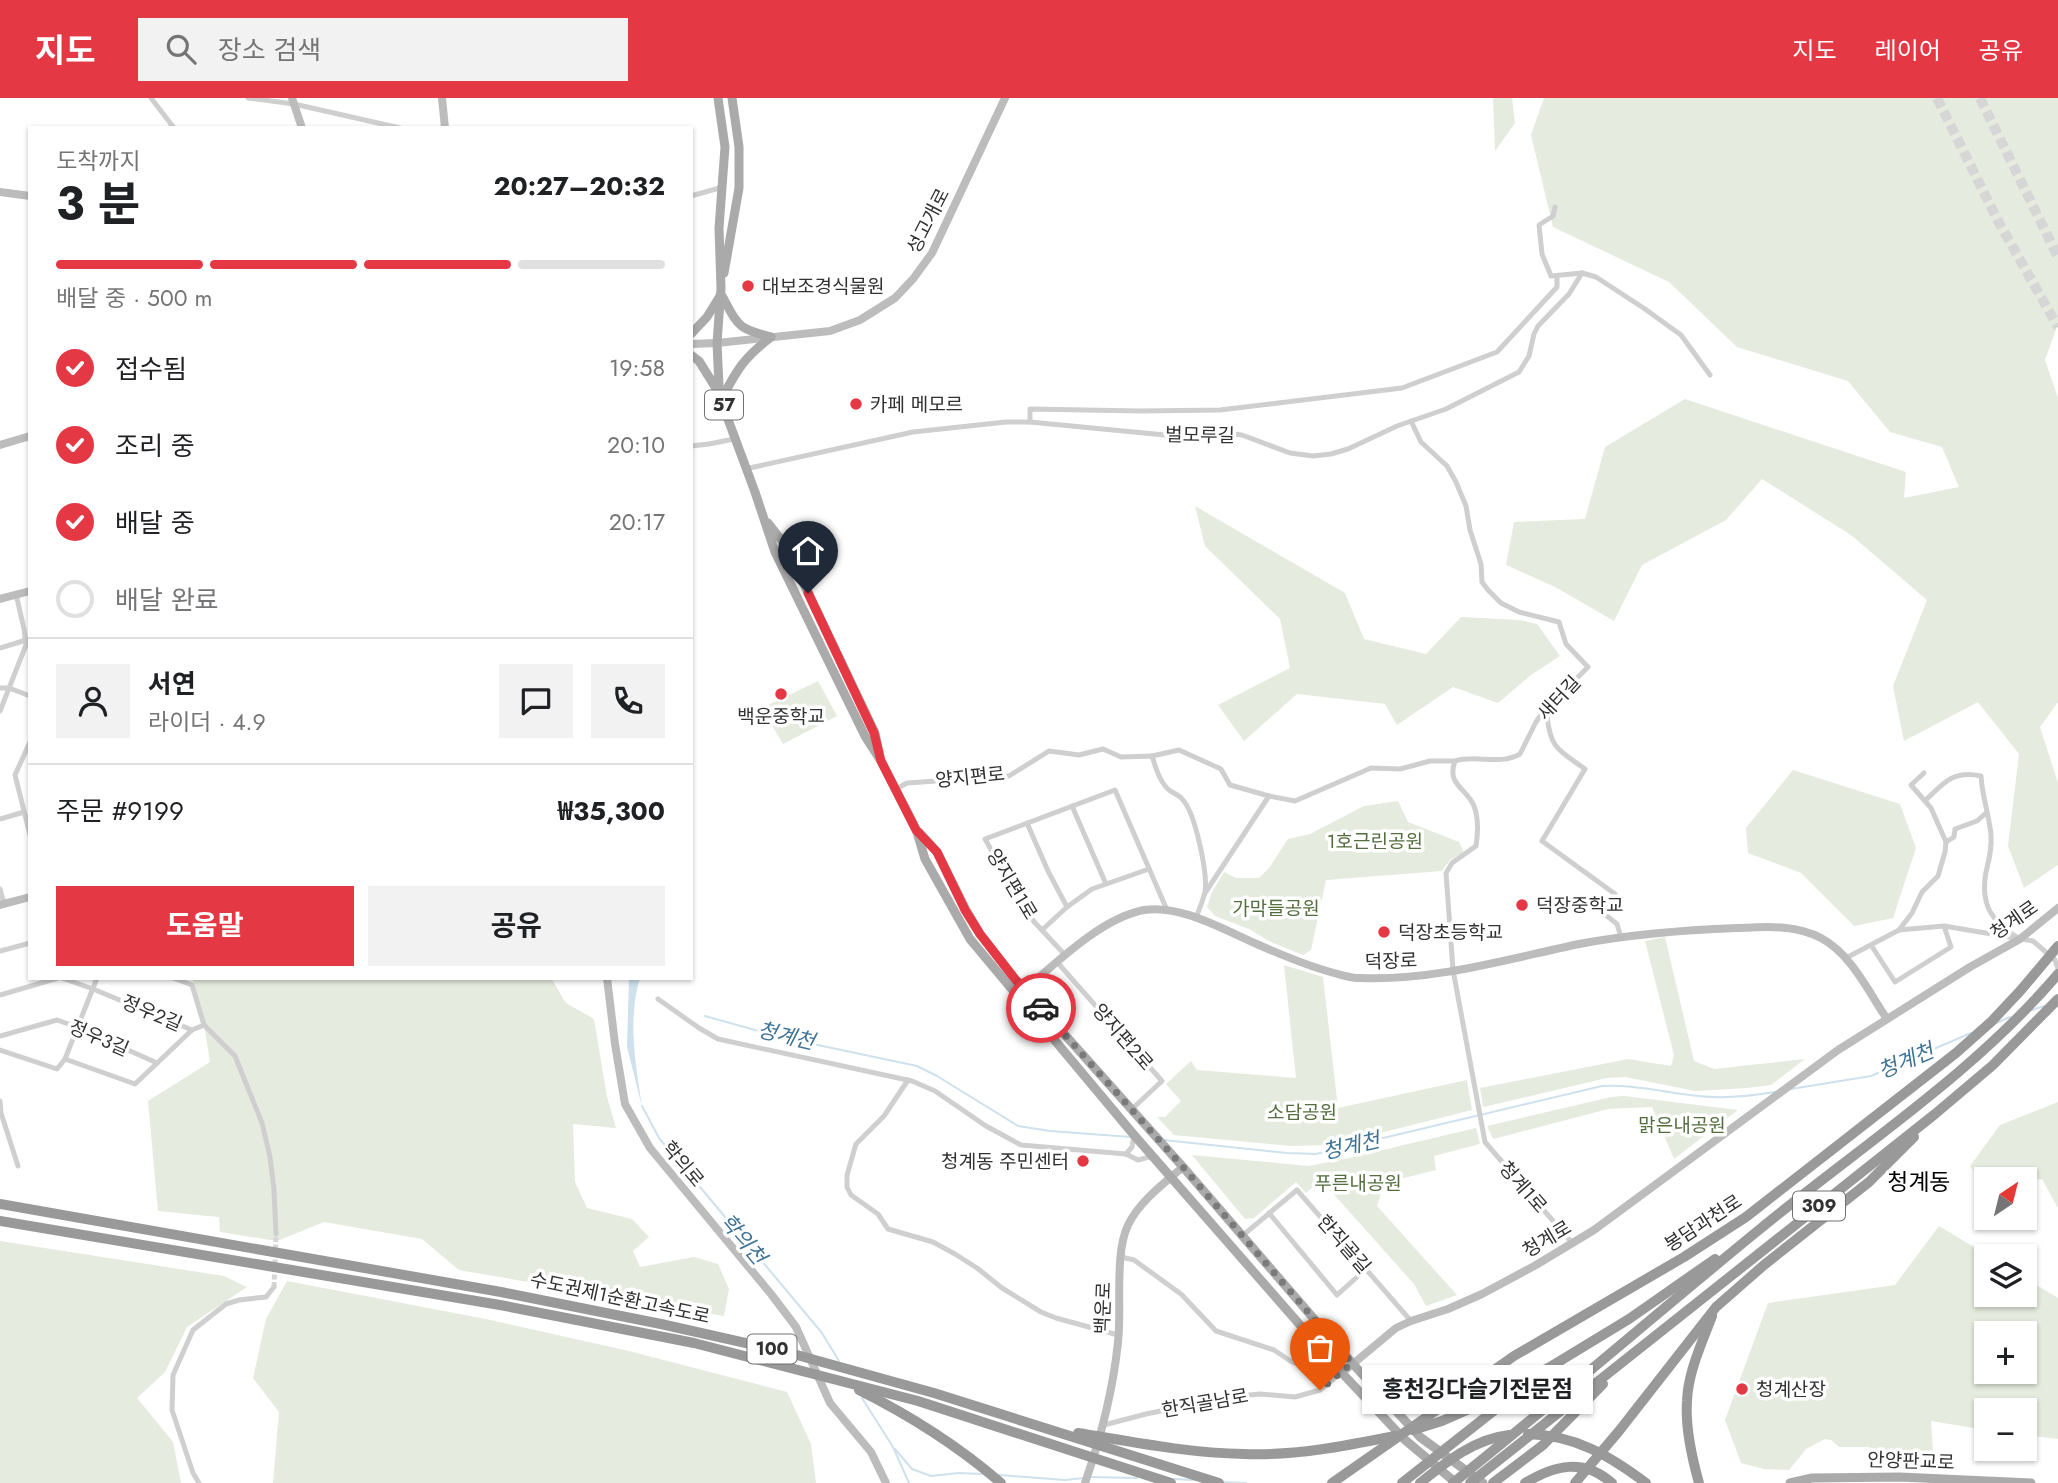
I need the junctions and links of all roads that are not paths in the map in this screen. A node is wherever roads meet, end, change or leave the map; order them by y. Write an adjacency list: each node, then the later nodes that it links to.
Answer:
1 (152, 98): 8 (street)
2 (248, 98): 7 (street)
3 (442, 98): 11 (street)
4 (718, 98): 12 (main road, 57)
5 (732, 98): 19 (main road, 57)
6 (1005, 98): 21 (street, 성고개로)
7 (293, 101): 9 (street); 10 (street)
8 (173, 126)
9 (301, 126)
10 (392, 126)
11 (445, 126)
12 (723, 187): 15 (street); 19 (main road, 57)
13 (0, 191): 14 (street)
14 (28, 195)
15 (693, 195)
16 (1556, 207): 18 (street)
17 (1582, 273): 18 (street); 25 (street); 27 (street, 벌모루길)
18 (1557, 276): 28 (street)
19 (721, 291): 20 (main road); 21 (main road); 22 (main road, 57)
20 (693, 332)
21 (771, 337): 22 (street, 성고개로); 26 (main road)
22 (717, 343): 23 (street, 성고개로); 26 (main road, 57)
23 (693, 344)
24 (693, 356): 26 (main road)
25 (1710, 375)
26 (722, 398): 30 (main road, 57)
27 (1410, 421): 28 (street, 벌모루길); 43 (street, 새터길)
28 (1030, 422): 33 (street, 벌모루길)
29 (28, 437): 31 (street)
30 (734, 439): 32 (street); 33 (main road, 57)
31 (0, 445)
32 (693, 446)
33 (745, 469): 48 (main road, 57)
34 (28, 591): 35 (street)
35 (16, 594): 36 (street); 37 (street)
36 (0, 599)
37 (26, 640): 38 (street); 40 (street)
38 (0, 648)
39 (0, 688): 40 (street)
40 (9, 688): 41 (street); 42 (street)
41 (28, 695)
42 (0, 711)
43 (1543, 712): 46 (street, 새터길); 72 (street)
44 (28, 746): 52 (street)
45 (1152, 756): 48 (street, 양지편로); 49 (street, 양지편로); 62 (street)
46 (1455, 761): 49 (street, 양지편로); 81 (street)
47 (1924, 773): 50 (street)
48 (895, 789): 57 (main road, 57)
49 (1269, 796): 62 (street)
50 (1926, 800): 53 (street); 58 (street)
51 (1072, 806): 55 (street, 양지편1로); 59 (street, 양지편1로); 60 (street)
52 (24, 812): 54 (street); 56 (street)
53 (1986, 813): 58 (street); 73 (street)
54 (0, 819)
55 (1027, 823): 65 (street, 양지편1로); 70 (street, 양지편1로)
56 (28, 827)
57 (916, 830): 89 (main road, 57); 91 (main road, 57)
58 (1946, 842): 71 (street)
59 (1149, 869): 60 (street, 양지편1로); 67 (street, 양지편1로)
60 (1106, 884): 65 (street, 양지편1로)
61 (0, 889): 64 (street)
62 (1205, 893): 68 (street)
63 (28, 898): 64 (street)
64 (2, 905)
65 (1066, 907): 70 (street, 양지편1로)
66 (2058, 908): 73 (street, 청계로)
67 (1167, 910): 68 (street, 덕장로); 78 (street, 덕장로)
68 (1196, 918): 81 (street, 덕장로)
69 (1944, 926): 71 (street); 73 (street); 75 (street)
70 (1042, 930): 78 (street, 양지편1로)
71 (1899, 930): 75 (street)
72 (1621, 937): 79 (street, 덕장로); 81 (street, 덕장로)
73 (2020, 939): 77 (street); 94 (street, 청계로)
74 (28, 944): 76 (street)
75 (1871, 944): 79 (street)
76 (0, 951)
77 (2056, 952): 82 (street); 139 (highway, 봉담과천로)
78 (1065, 955): 80 (street, 덕장로)
79 (1846, 958): 94 (street, 덕장로)
80 (1057, 962): 89 (street, 덕장로); 104 (street, 양지편2로)
81 (1453, 970): 118 (street, 청계1로)
82 (2058, 972): 115 (highway, 봉담과천로 / 309)
83 (53, 980): 90 (street, 정우2길)
84 (66, 980): 88 (street, 정우2길)
85 (96, 980): 88 (street)
86 (178, 980): 95 (street)
87 (607, 980): 134 (street, 학의로)
88 (93, 989): 96 (street); 97 (street, 정우2길)
89 (1025, 989): 91 (street, 덕장로); 104 (main road, 57)
90 (0, 995)
91 (1017, 996): 106 (main road, 57)
92 (658, 999): 102 (street)
93 (2058, 999): 105 (highway, 봉담과천로 / 309)
94 (1887, 1019): 118 (street, 청계로)
95 (204, 1025): 97 (street, 정우2길); 116 (street)
96 (78, 1027): 98 (street, 정우3길); 100 (street); 101 (street, 정우3길)
97 (192, 1030): 101 (street)
98 (0, 1036)
99 (0, 1050): 100 (street)
100 (65, 1059): 101 (street)
101 (157, 1063)
102 (908, 1080): 107 (street); 124 (street)
103 (0, 1101): 109 (street)
104 (1131, 1110): 110 (main road, 57)
105 (1935, 1114): 122 (highway, 봉담과천로); 125 (highway, 봉담과천로 / 309)
106 (1135, 1135): 107 (street); 108 (main road, 57)
107 (1126, 1154): 108 (street)
108 (1152, 1155): 111 (main road, 57)
109 (18, 1166)
110 (1183, 1167): 111 (street, 백운로); 117 (main road, 57)
111 (1171, 1177): 119 (street, 백운로); 127 (main road, 57)
112 (0, 1204): 131 (highway, 수도권제1순환고속도로 / 100)
113 (1269, 1213): 117 (street, 한직골길); 120 (street, 한직골길); 120 (street)
114 (0, 1221): 128 (highway, 수도권제1순환고속도로 / 100)
115 (1760, 1228): 129 (highway); 132 (highway, 봉담과천로 / 309)
116 (276, 1234)
117 (1242, 1236): 126 (main road, 57)
118 (1572, 1243): 123 (street, 청계로)
119 (1121, 1257): 124 (street, 백운로); 127 (street)
120 (1366, 1269): 123 (street, 한직골길)
121 (274, 1287): 133 (street)
122 (1716, 1307): 147 (highway, 봉담과천로); 150 (highway)
123 (1411, 1321): 126 (street, 청계로)
124 (1118, 1335): 130 (street, 백운로)
125 (1643, 1345): 132 (highway, 봉담과천로 / 309); 145 (highway)
126 (1352, 1363): 127 (street, 청계로); 144 (main road, 57)
127 (1339, 1375): 130 (street, 한직골남로); 142 (main road, 57)
128 (838, 1379): 135 (highway); 137 (highway, 수도권제1순환고속도로 / 100)
129 (1487, 1408): 131 (highway); 140 (highway)
130 (1104, 1425): 136 (street, 백운로)
131 (1038, 1426): 138 (highway, 수도권제1순환고속도로 / 100)
132 (1489, 1461): 142 (highway, 봉담과천로 / 309); 143 (highway, 봉담과천로 / 309)
133 (199, 1483)
134 (886, 1483)
135 (1001, 1483)
136 (1085, 1483)
137 (1171, 1483)
138 (1219, 1483)
139 (1332, 1483)
140 (1402, 1483)
141 (1420, 1483): 149 (highway)
142 (1455, 1483)
143 (1470, 1483)
144 (1483, 1483)
145 (1493, 1483)
146 (1525, 1483): 148 (highway)
147 (1575, 1483)
148 (1612, 1483)
149 (1646, 1483)
150 (1699, 1483)
151 (1790, 1483): 152 (main road, 안양판교로)
152 (2031, 1483)

